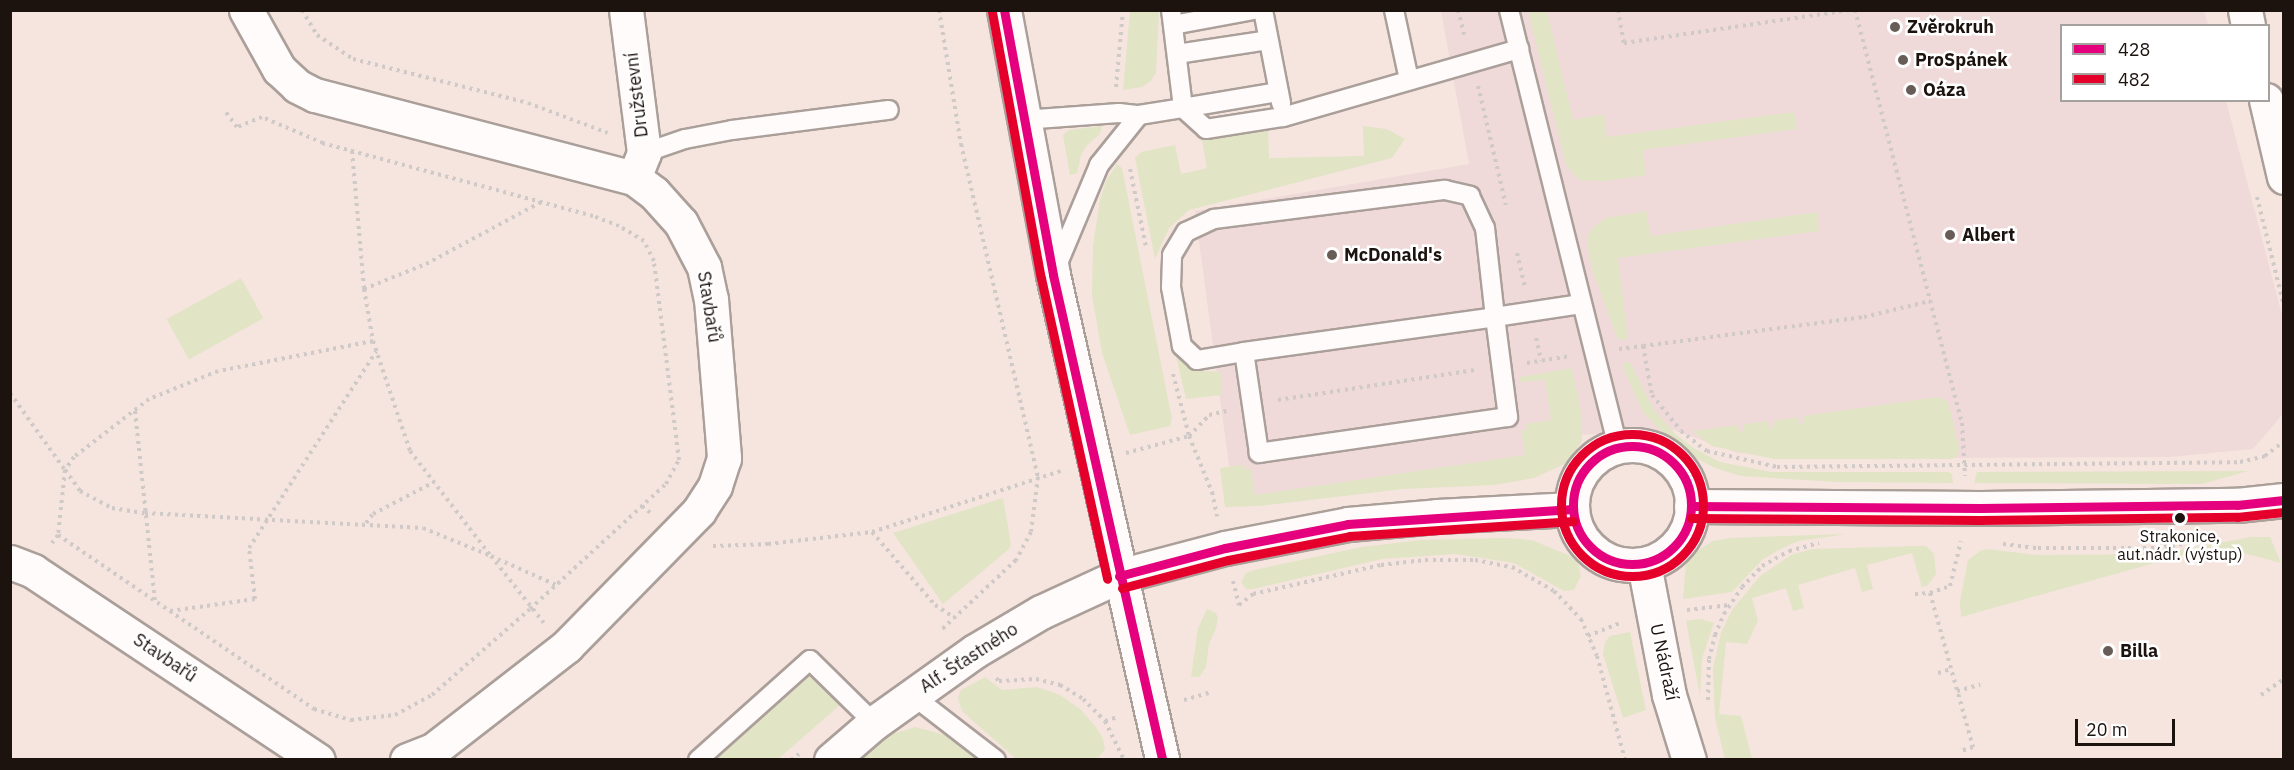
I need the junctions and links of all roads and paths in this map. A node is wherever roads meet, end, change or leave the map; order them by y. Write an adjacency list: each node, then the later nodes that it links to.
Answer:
1 (246, 10): 31 (street, Stavbařů)
2 (302, 10): 31 (path)
3 (627, 10): 31 (street, Družstevní)
4 (939, 10): 61 (path)
5 (1004, 10): 28 (street)
6 (1123, 10): 25 (path)
7 (1253, 10): 14 (lane)
8 (1263, 10): 15 (lane)
9 (1394, 10): 19 (lane)
10 (1458, 10): 18 (path)
11 (1509, 10): 16 (lane)
12 (1618, 10): 13 (path)
13 (1853, 10): 40 (path)
14 (1172, 18): 17 (lane)
15 (1268, 40): 17 (lane); 20 (lane)
16 (1519, 49): 18 (lane); 41 (lane)
17 (1177, 54): 22 (lane)
18 (1472, 62): 19 (lane); 35 (path)
19 (1409, 80): 27 (lane)
20 (1279, 92): 22 (lane); 27 (lane)
21 (2266, 102): 32 (street)
22 (1183, 108): 26 (lane); 27 (lane)
23 (224, 110): 30 (path)
24 (889, 110): 31 (lane)
25 (1119, 113): 26 (lane); 28 (lane)
26 (1139, 115): 29 (lane)
27 (1283, 117)
28 (1023, 120): 38 (street)
29 (1123, 134): 37 (path); 38 (lane)
30 (352, 152): 34 (path); 39 (path)
31 (639, 166): 74 (street, Stavbařů)
32 (2283, 177)
33 (2255, 192): 42 (path)
34 (543, 201): 39 (path); 65 (path)
35 (1508, 212)
36 (1515, 247): 43 (path)
37 (1149, 259)
38 (1053, 275): 84 (street)
39 (364, 289): 45 (path)
40 (1930, 301): 46 (path); 59 (path)
41 (1581, 304): 43 (lane); 49 (lane)
42 (2283, 306)
43 (1530, 312): 44 (lane); 50 (path)
44 (1495, 317): 48 (lane); 48 (lane); 51 (lane)
45 (373, 341): 47 (path); 55 (path)
46 (1643, 346): 49 (path); 59 (path)
47 (376, 351): 62 (path); 70 (path)
48 (1244, 352): 54 (lane)
49 (1594, 353): 50 (path); 58 (lane)
50 (1541, 360): 51 (path)
51 (1501, 367): 54 (path); 54 (lane)
52 (1172, 370): 56 (path)
53 (10, 393): 60 (path)
54 (1252, 405): 56 (path)
55 (135, 410): 60 (path); 69 (path)
56 (1189, 436): 64 (path)
57 (2283, 441): 59 (path)
58 (1618, 448): 66 (street); 68 (street)
59 (1965, 465): 67 (path)
60 (65, 470): 69 (path); 73 (path)
61 (1038, 477): 72 (path); 72 (path)
62 (434, 482): 71 (path); 81 (path)
63 (2283, 500): 67 (street)
64 (1214, 502)
65 (642, 506): 74 (path); 85 (path)
66 (1691, 506): 67 (street); 82 (street)
67 (1963, 508): 76 (path)
68 (1572, 509): 82 (street); 84 (street, Alf. Šťastného)
69 (145, 513): 70 (path); 88 (path)
70 (265, 520): 71 (path); 91 (path)
71 (365, 523): 81 (path)
72 (873, 532): 74 (path)
73 (58, 535): 83 (path); 88 (path)
74 (676, 535): 92 (street, Stavbařů)
75 (1952, 540): 76 (path)
76 (1961, 540): 77 (path); 86 (path)
77 (1971, 541)
78 (2204, 541): 80 (path)
79 (1825, 543): 101 (path)
80 (1999, 544)
81 (491, 556): 85 (path); 90 (path)
82 (1644, 564): 112 (street, U Nádraží)
83 (22, 567): 104 (street, Stavbařů)
84 (1119, 576): 99 (street, Alf. Šťastného); 110 (street)
85 (556, 585): 90 (path)
86 (1930, 593): 87 (path); 93 (path)
87 (1914, 594)
88 (155, 601): 91 (path)
89 (1239, 605): 111 (path)
90 (530, 609): 91 (path); 92 (path)
91 (170, 611)
92 (567, 646): 105 (street, Stavbařů)
93 (1951, 669): 94 (path); 98 (path)
94 (1938, 673)
95 (2283, 679): 100 (path)
96 (999, 681): 109 (path)
97 (1980, 685): 98 (path)
98 (1957, 691): 103 (path)
99 (912, 695): 102 (street, Alf. Šťastného); 108 (lane)
100 (2260, 695)
101 (1710, 712)
102 (874, 723): 106 (lane); 107 (street, Alf. Šťastného)
103 (1961, 751)
104 (318, 759)
105 (407, 759)
106 (698, 759)
107 (831, 759)
108 (996, 759)
109 (1124, 759)
110 (1162, 759)
111 (1625, 759)
112 (1689, 759)

